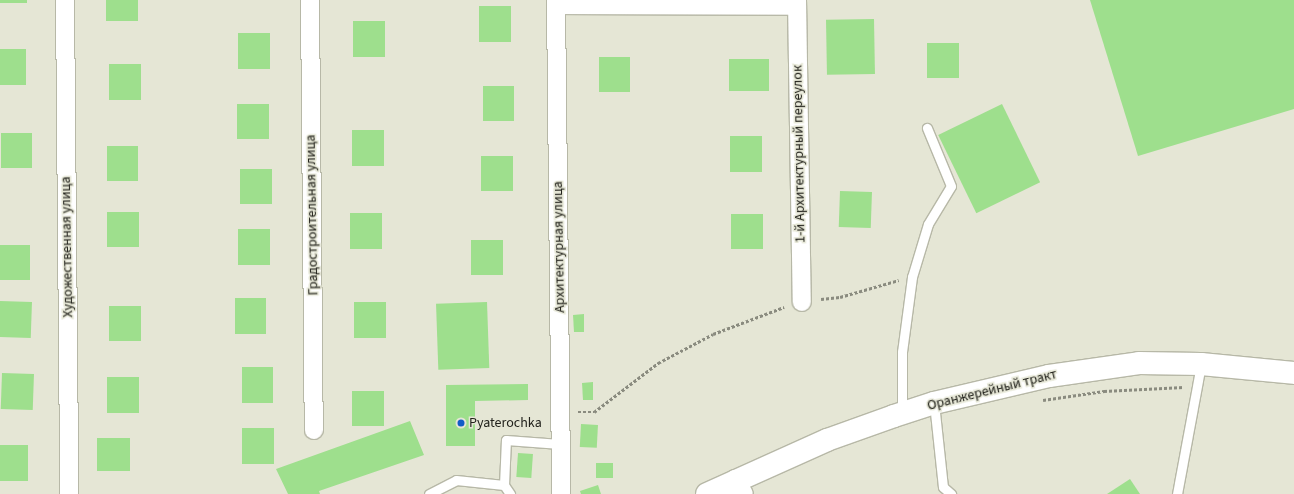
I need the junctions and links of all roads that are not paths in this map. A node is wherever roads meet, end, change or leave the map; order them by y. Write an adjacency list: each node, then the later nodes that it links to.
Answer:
1 (65, 0): 15 (street, Художественная улица)
2 (310, 0): 11 (street, Градостроительная улица)
3 (556, 3): 4 (street, 1-й Архитектурный переулок); 12 (street, Архитектурная улица)
4 (797, 3): 6 (street, 1-й Архитектурный переулок)
5 (927, 128): 10 (lane)
6 (802, 302)
7 (1200, 364): 8 (street, Оранжерейный тракт); 9 (street, Оранжерейный тракт); 21 (lane)
8 (1294, 373)
9 (934, 403): 10 (street, Оранжерейный тракт); 20 (lane)
10 (902, 414): 14 (street, Оранжерейный тракт)
11 (314, 430)
12 (560, 444): 13 (lane); 18 (street, Архитектурная улица)
13 (504, 485): 16 (lane); 17 (lane)
14 (740, 487): 19 (street, Оранжерейный тракт)
15 (70, 494)
16 (429, 494)
17 (510, 494)
18 (561, 494)
19 (707, 494)
20 (951, 494)
21 (1177, 494)

